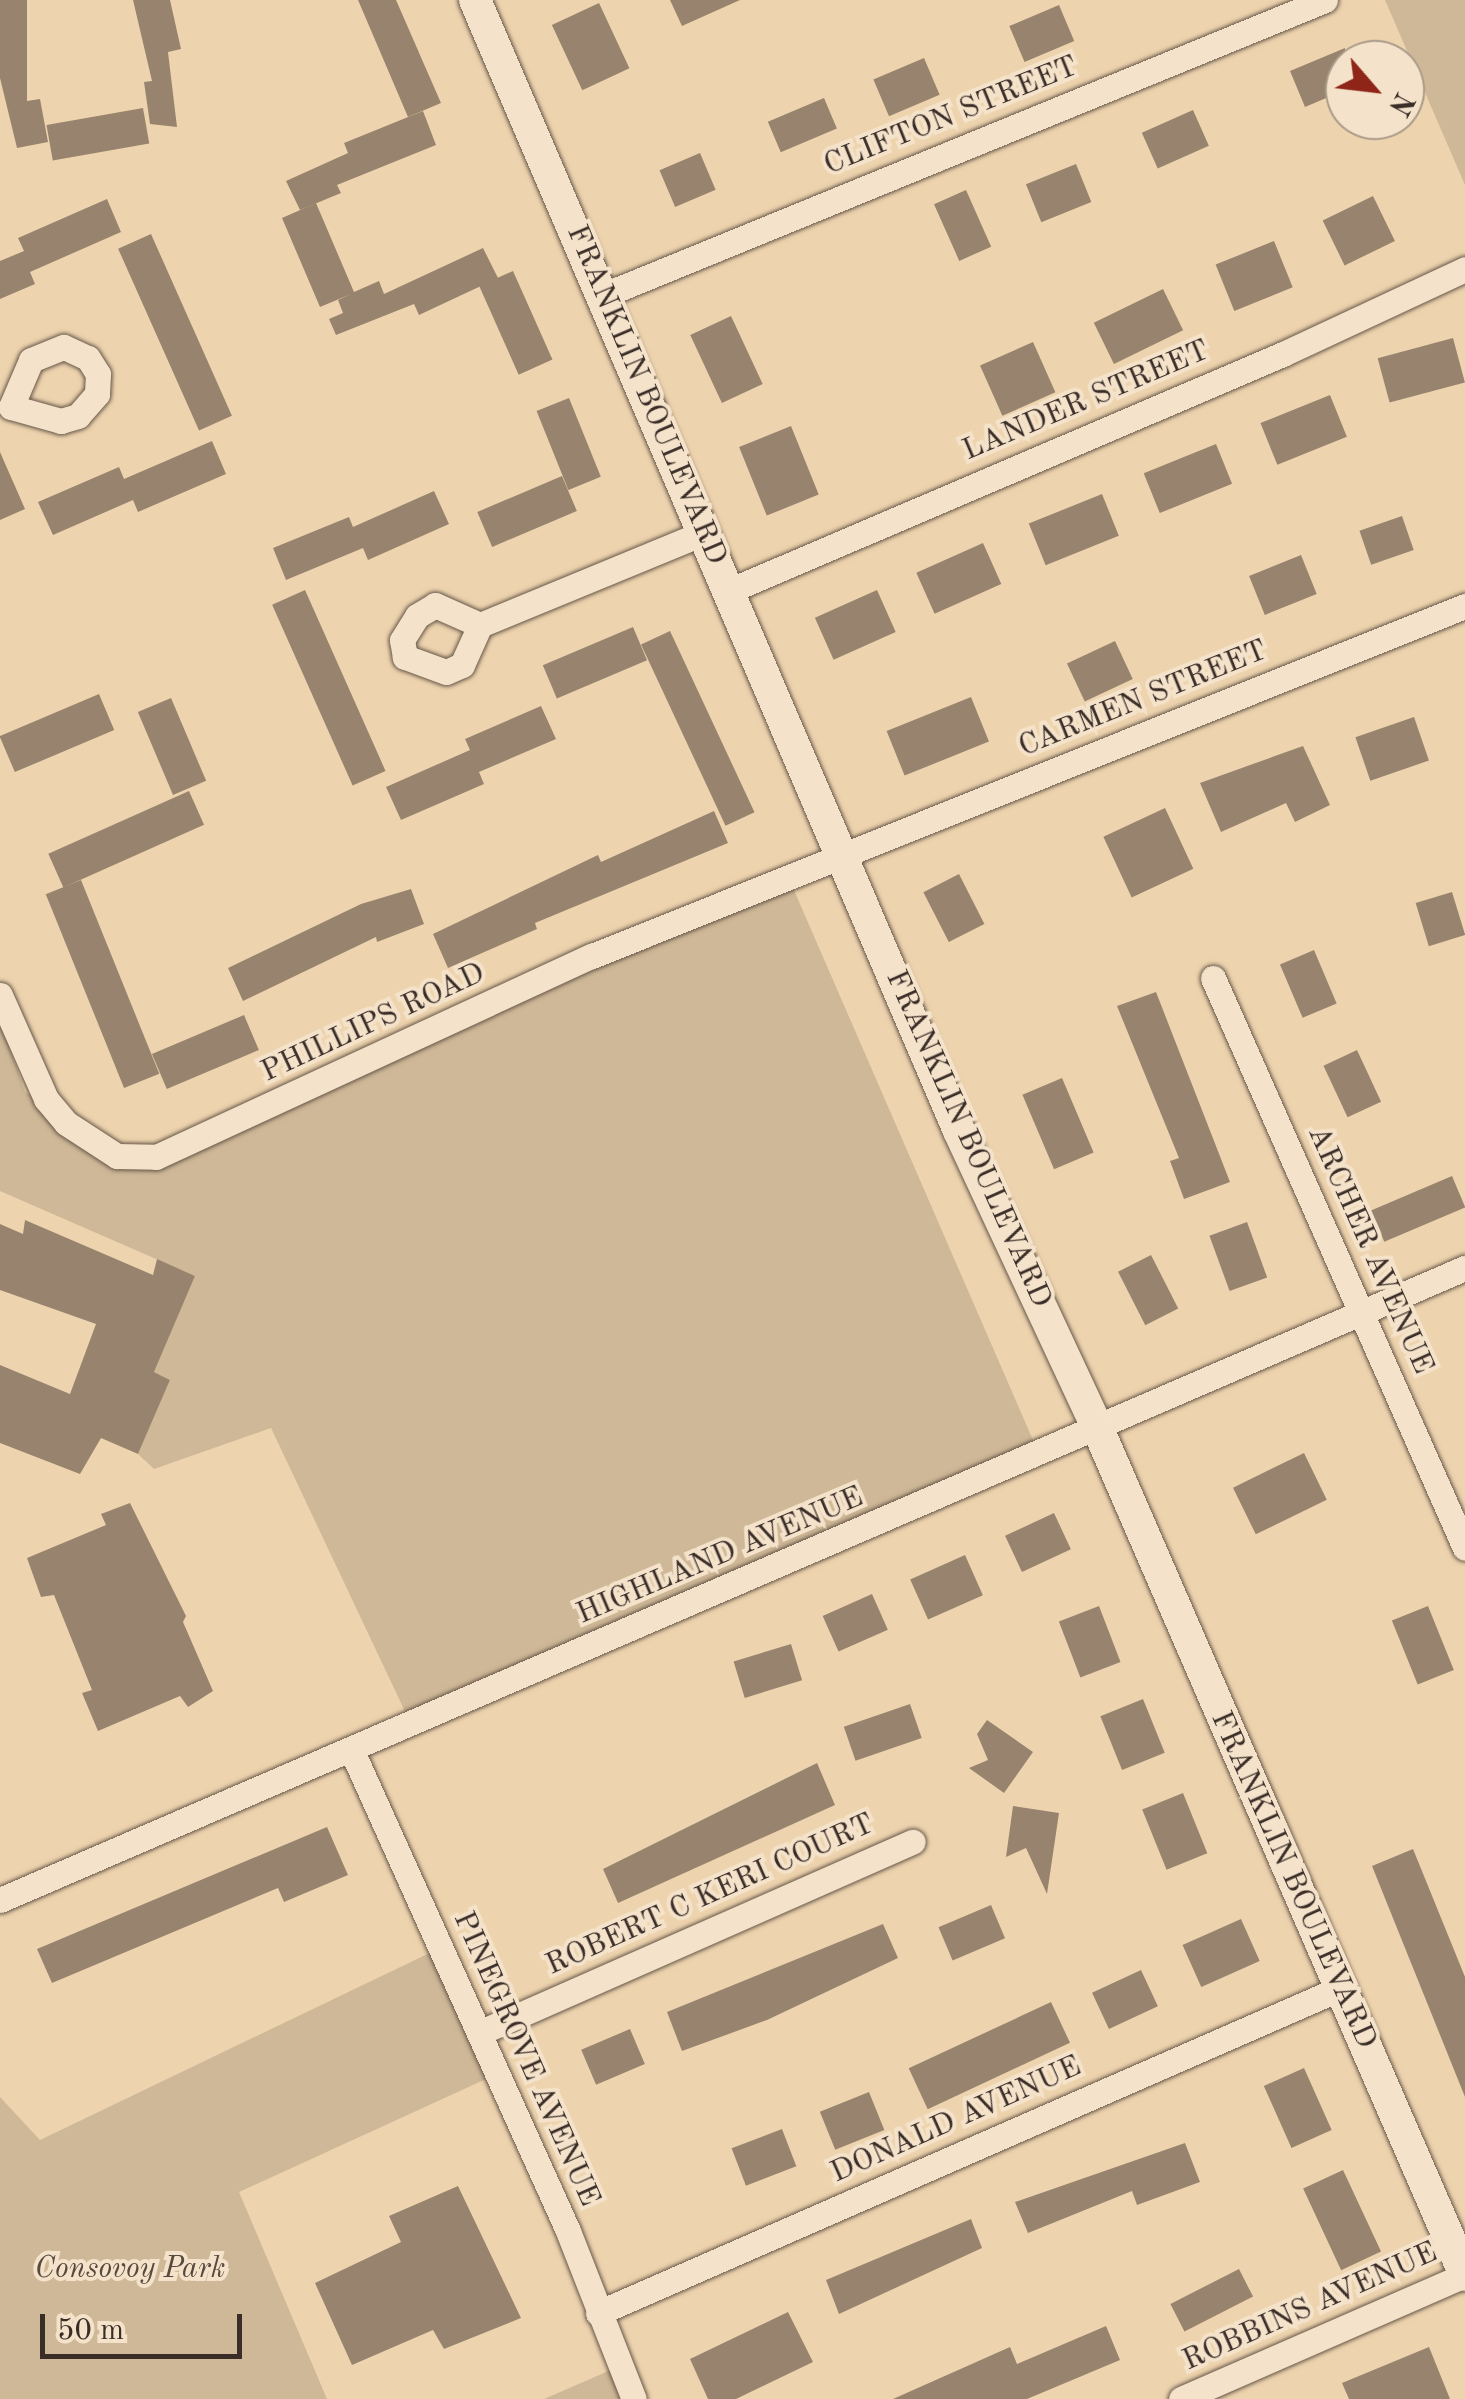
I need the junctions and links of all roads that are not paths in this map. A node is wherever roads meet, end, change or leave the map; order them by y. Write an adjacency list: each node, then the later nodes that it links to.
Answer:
1 (1325, 0): 4 (street, CLIFTON STREET)
2 (482, 2): 4 (street, FRANKLIN BOULEVARD)
3 (1465, 269): 6 (street, LANDER STREET)
4 (604, 296): 5 (street, FRANKLIN BOULEVARD)
5 (703, 533): 6 (street, FRANKLIN BOULEVARD); 8 (street)
6 (732, 590): 9 (street, FRANKLIN BOULEVARD)
7 (1465, 606): 9 (street, CARMEN STREET)
8 (480, 626)
9 (846, 855): 11 (street, PHILLIPS ROAD); 14 (street, FRANKLIN BOULEVARD)
10 (1213, 978): 13 (street, ARCHER AVENUE)
11 (0, 995)
12 (1465, 1268): 13 (street, HIGHLAND AVENUE)
13 (1363, 1312): 14 (street, HIGHLAND AVENUE); 15 (street, ARCHER AVENUE)
14 (1098, 1429): 16 (street, HIGHLAND AVENUE); 19 (street, FRANKLIN BOULEVARD)
15 (1465, 1548)
16 (351, 1749): 18 (street, HIGHLAND AVENUE); 20 (street, PINEGROVE AVENUE)
17 (913, 1842): 20 (street, ROBERT C KERI COURT)
18 (0, 1900)
19 (1340, 1988): 21 (street, FRANKLIN BOULEVARD); 22 (street, DONALD AVENUE)
20 (479, 2033): 22 (street, PINEGROVE AVENUE)
21 (1465, 2275): 24 (street, ROBBINS AVENUE)
22 (598, 2314): 23 (street, PINEGROVE AVENUE)
23 (634, 2399)
24 (1181, 2399)

